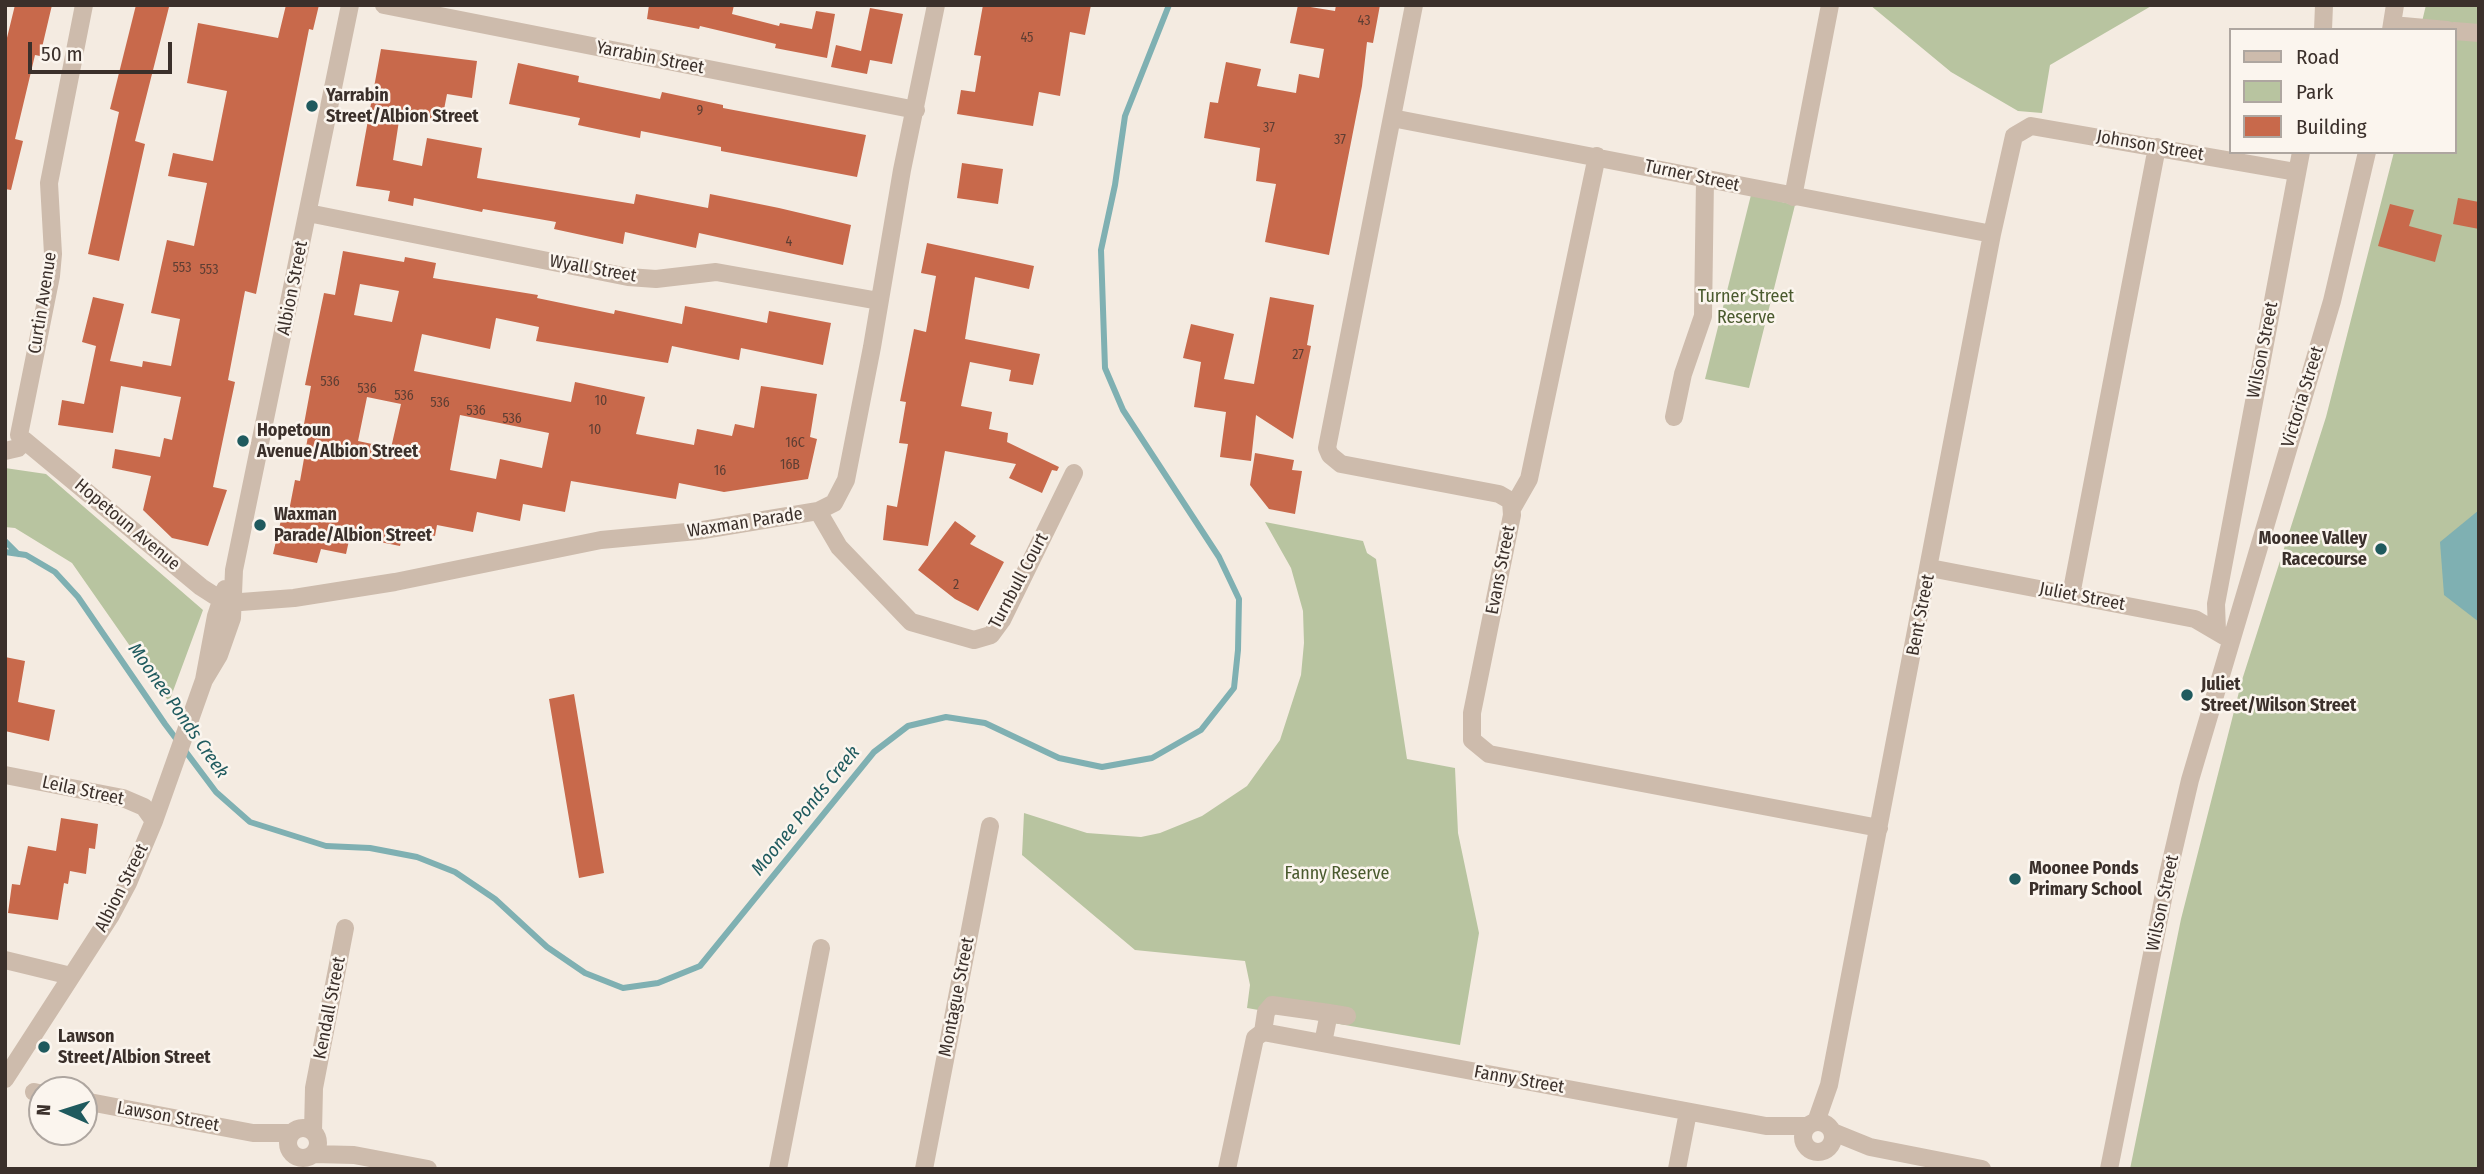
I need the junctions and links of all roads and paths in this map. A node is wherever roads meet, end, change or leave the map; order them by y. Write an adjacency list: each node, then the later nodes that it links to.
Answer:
1 (84, 5): 28 (street, Curtin Avenue)
2 (350, 5): 24 (street, Albion Street)
3 (384, 5): 14 (street, Yarrabin Street)
4 (936, 5): 14 (street, Waxman Parade)
5 (1414, 5): 15 (street, Evans Street)
6 (1830, 5): 23 (street)
7 (2324, 5): 10 (street)
8 (2395, 5): 9 (street)
9 (2391, 27): 11 (street)
10 (2323, 28)
11 (2410, 28)
12 (2456, 31): 13 (street)
13 (2479, 33)
14 (916, 110): 26 (street, Waxman Parade)
15 (1392, 118): 20 (street, Turner Street); 31 (street, Evans Street)
16 (2011, 144): 17 (street, Johnson Street); 25 (street, Bent Street)
17 (2157, 147): 21 (street, Johnson Street); 34 (street)
18 (2301, 154): 21 (street, Wilson Street)
19 (2367, 154): 36 (street, Victoria Street)
20 (1597, 156): 22 (street, Turner Street); 31 (street)
21 (2297, 172): 36 (street, Wilson Street)
22 (1705, 179): 23 (street, Turner Street); 27 (street)
23 (1793, 197): 25 (street, Turner Street)
24 (308, 213): 26 (street, Wyall Street); 35 (street, Albion Street)
25 (1992, 234): 33 (street, Bent Street)
26 (879, 301): 32 (street, Waxman Parade)
27 (1674, 417)
28 (16, 433): 29 (street); 35 (street, Hopetoun Avenue)
29 (5, 451)
30 (1074, 473): 32 (street, Turnbull Court)
31 (1513, 507): 40 (street, Evans Street)
32 (818, 511): 35 (street, Waxman Parade)
33 (1930, 568): 34 (street, Juliet Street); 40 (street, Bent Street)
34 (2071, 595): 36 (street, Juliet Street)
35 (228, 600): 38 (street, Albion Street)
36 (2224, 636): 61 (street, Wilson Street)
37 (5, 775): 38 (street, Leila Street)
38 (154, 821): 44 (street, Albion Street)
39 (990, 826): 57 (street, Montague Street)
40 (1879, 828): 52 (street, Bent Street)
41 (345, 928): 53 (street, Kendall Street)
42 (821, 948): 56 (street)
43 (5, 960): 44 (street)
44 (71, 976): 49 (street, Albion Street)
45 (1329, 1013): 46 (street); 47 (street); 48 (street)
46 (1347, 1016)
47 (1268, 1033): 48 (street, Fanny Street); 58 (street)
48 (1323, 1042): 51 (street, Fanny Street)
49 (5, 1079)
50 (98, 1104): 53 (street, Lawson Street)
51 (1688, 1111): 52 (street, Fanny Street); 59 (street)
52 (1817, 1144): 54 (street, Fanny Street)
53 (302, 1149): 55 (street, Lawson Street)
54 (1960, 1167): 60 (street, Fanny Street)
55 (428, 1169)
56 (778, 1169)
57 (924, 1169)
58 (1227, 1169)
59 (1677, 1169)
60 (1982, 1169)
61 (2109, 1169)

